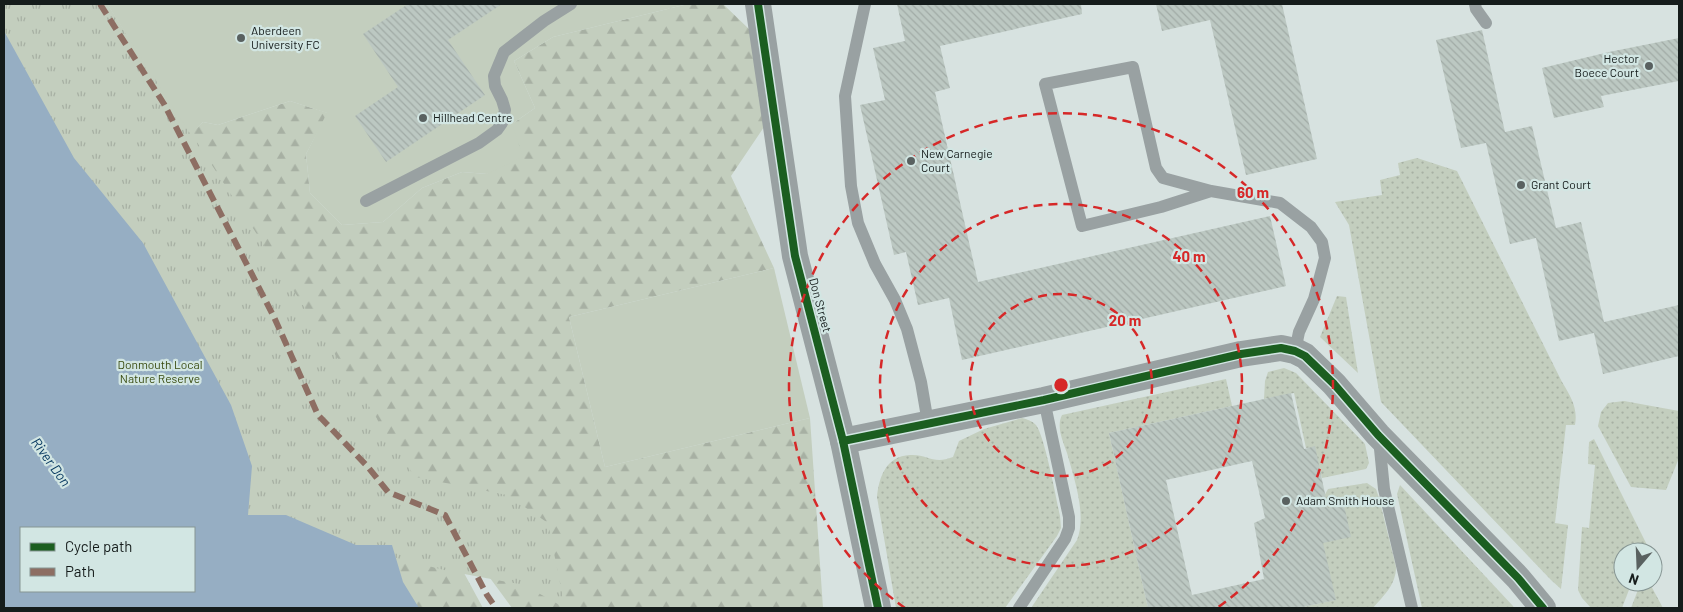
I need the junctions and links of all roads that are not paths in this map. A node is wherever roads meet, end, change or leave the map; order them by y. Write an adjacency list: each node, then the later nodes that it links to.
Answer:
1 (571, 4): 7 (lane)
2 (758, 4): 12 (street, Don Street)
3 (865, 4): 10 (lane)
4 (1475, 4): 5 (lane)
5 (1486, 22)
6 (1211, 191): 6 (lane); 8 (lane)
7 (366, 201)
8 (1295, 351): 9 (street); 11 (street)
9 (1044, 400): 10 (street); 14 (lane)
10 (928, 423): 12 (street)
11 (1378, 435): 15 (lane); 16 (street)
12 (843, 441): 13 (street, Don Street)
13 (878, 608)
14 (1019, 608)
15 (1412, 608)
16 (1543, 608)

